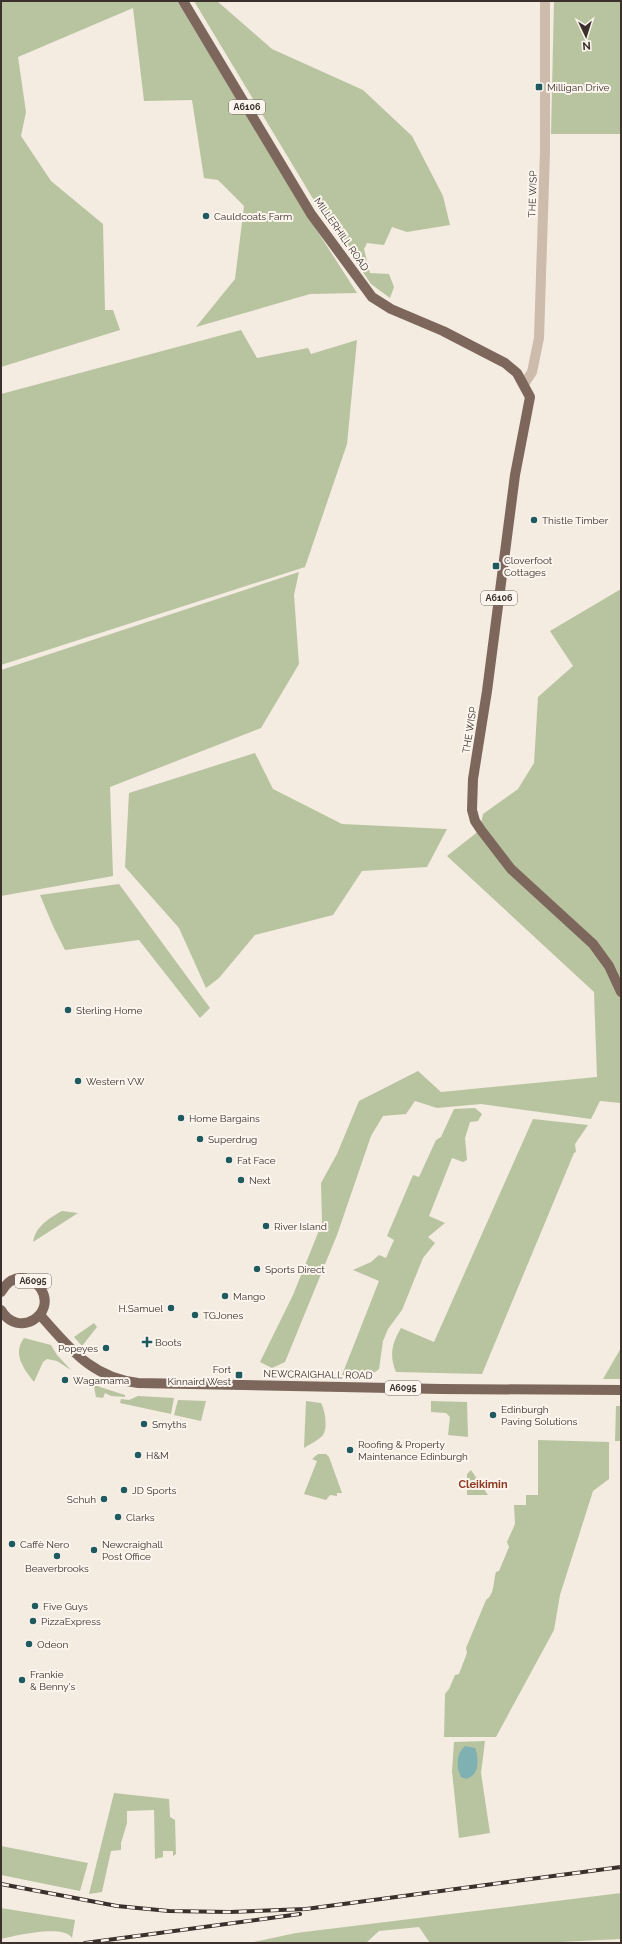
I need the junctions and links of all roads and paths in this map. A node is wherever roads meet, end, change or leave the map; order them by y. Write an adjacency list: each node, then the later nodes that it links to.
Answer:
1 (183, 1): 3 (main road, MILLERHILL ROAD / A6106)
2 (545, 1): 3 (street, THE WISP)
3 (524, 384): 4 (main road, MILLERHILL ROAD / A6106)
4 (527, 418): 5 (main road, THE WISP / A6106)
5 (621, 992)
6 (1, 1292): 8 (main road, A6095)
7 (1, 1310): 8 (main road)
8 (40, 1315): 9 (main road, NEWCRAIGHALL ROAD / A6095)
9 (621, 1390)

